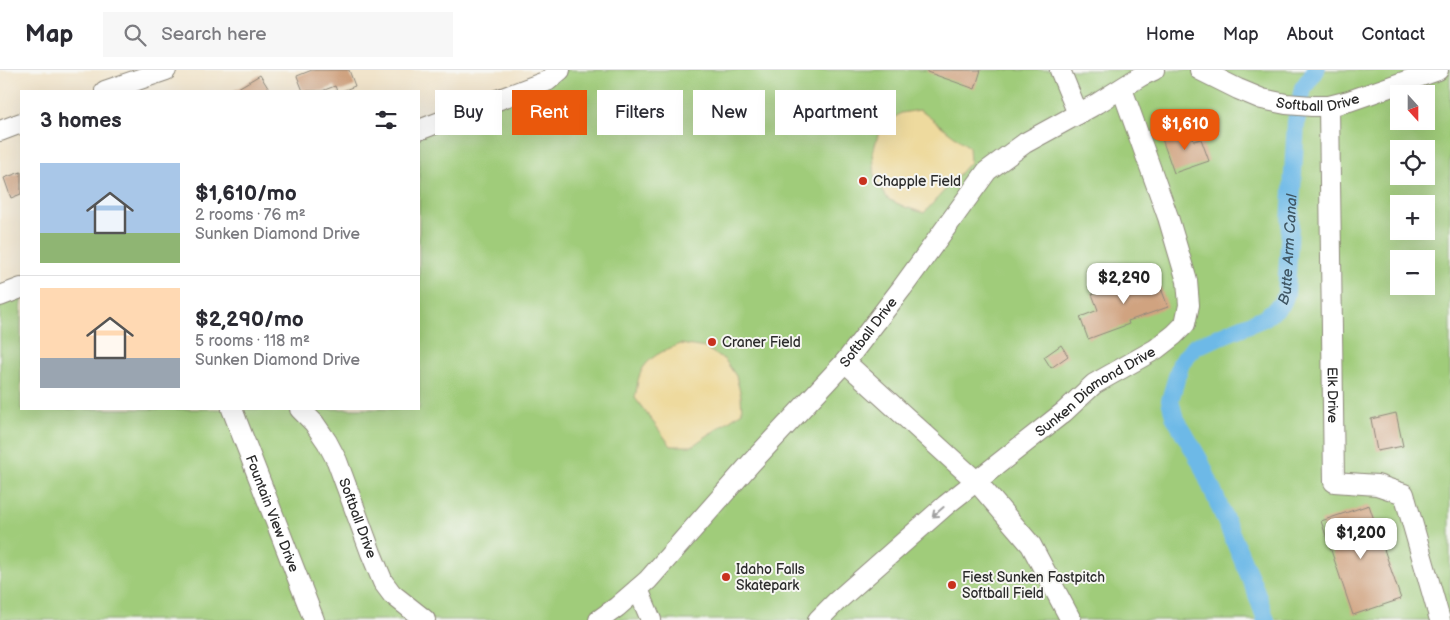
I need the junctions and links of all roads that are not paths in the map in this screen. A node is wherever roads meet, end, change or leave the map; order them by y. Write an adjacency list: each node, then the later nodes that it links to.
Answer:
1 (166, 70): 7 (street)
2 (560, 70): 13 (street)
3 (1060, 70): 11 (street)
4 (1154, 70): 8 (street, Softball Drive)
5 (1200, 70): 10 (street, Softball Drive)
6 (1438, 70): 10 (street, Softball Drive)
7 (128, 76): 9 (street)
8 (1122, 89): 11 (street, Softball Drive); 20 (street, Sunken Diamond Drive)
9 (107, 90)
10 (1320, 106): 28 (street, Elk Drive)
11 (1078, 114): 17 (street, Softball Drive)
12 (20, 123): 14 (street)
13 (420, 130)
14 (0, 131)
15 (20, 288): 16 (street)
16 (0, 296)
17 (845, 362): 20 (street); 21 (street, Softball Drive)
18 (232, 410): 22 (street, Fountain View Drive)
19 (301, 410): 23 (street, Softball Drive)
20 (976, 481): 26 (street, Sunken Diamond Drive, one-way to 26); 27 (street)
21 (638, 589): 24 (street, Softball Drive); 25 (street)
22 (314, 620)
23 (425, 620)
24 (599, 620)
25 (650, 620)
26 (818, 620)
27 (1071, 620)
28 (1440, 620)

